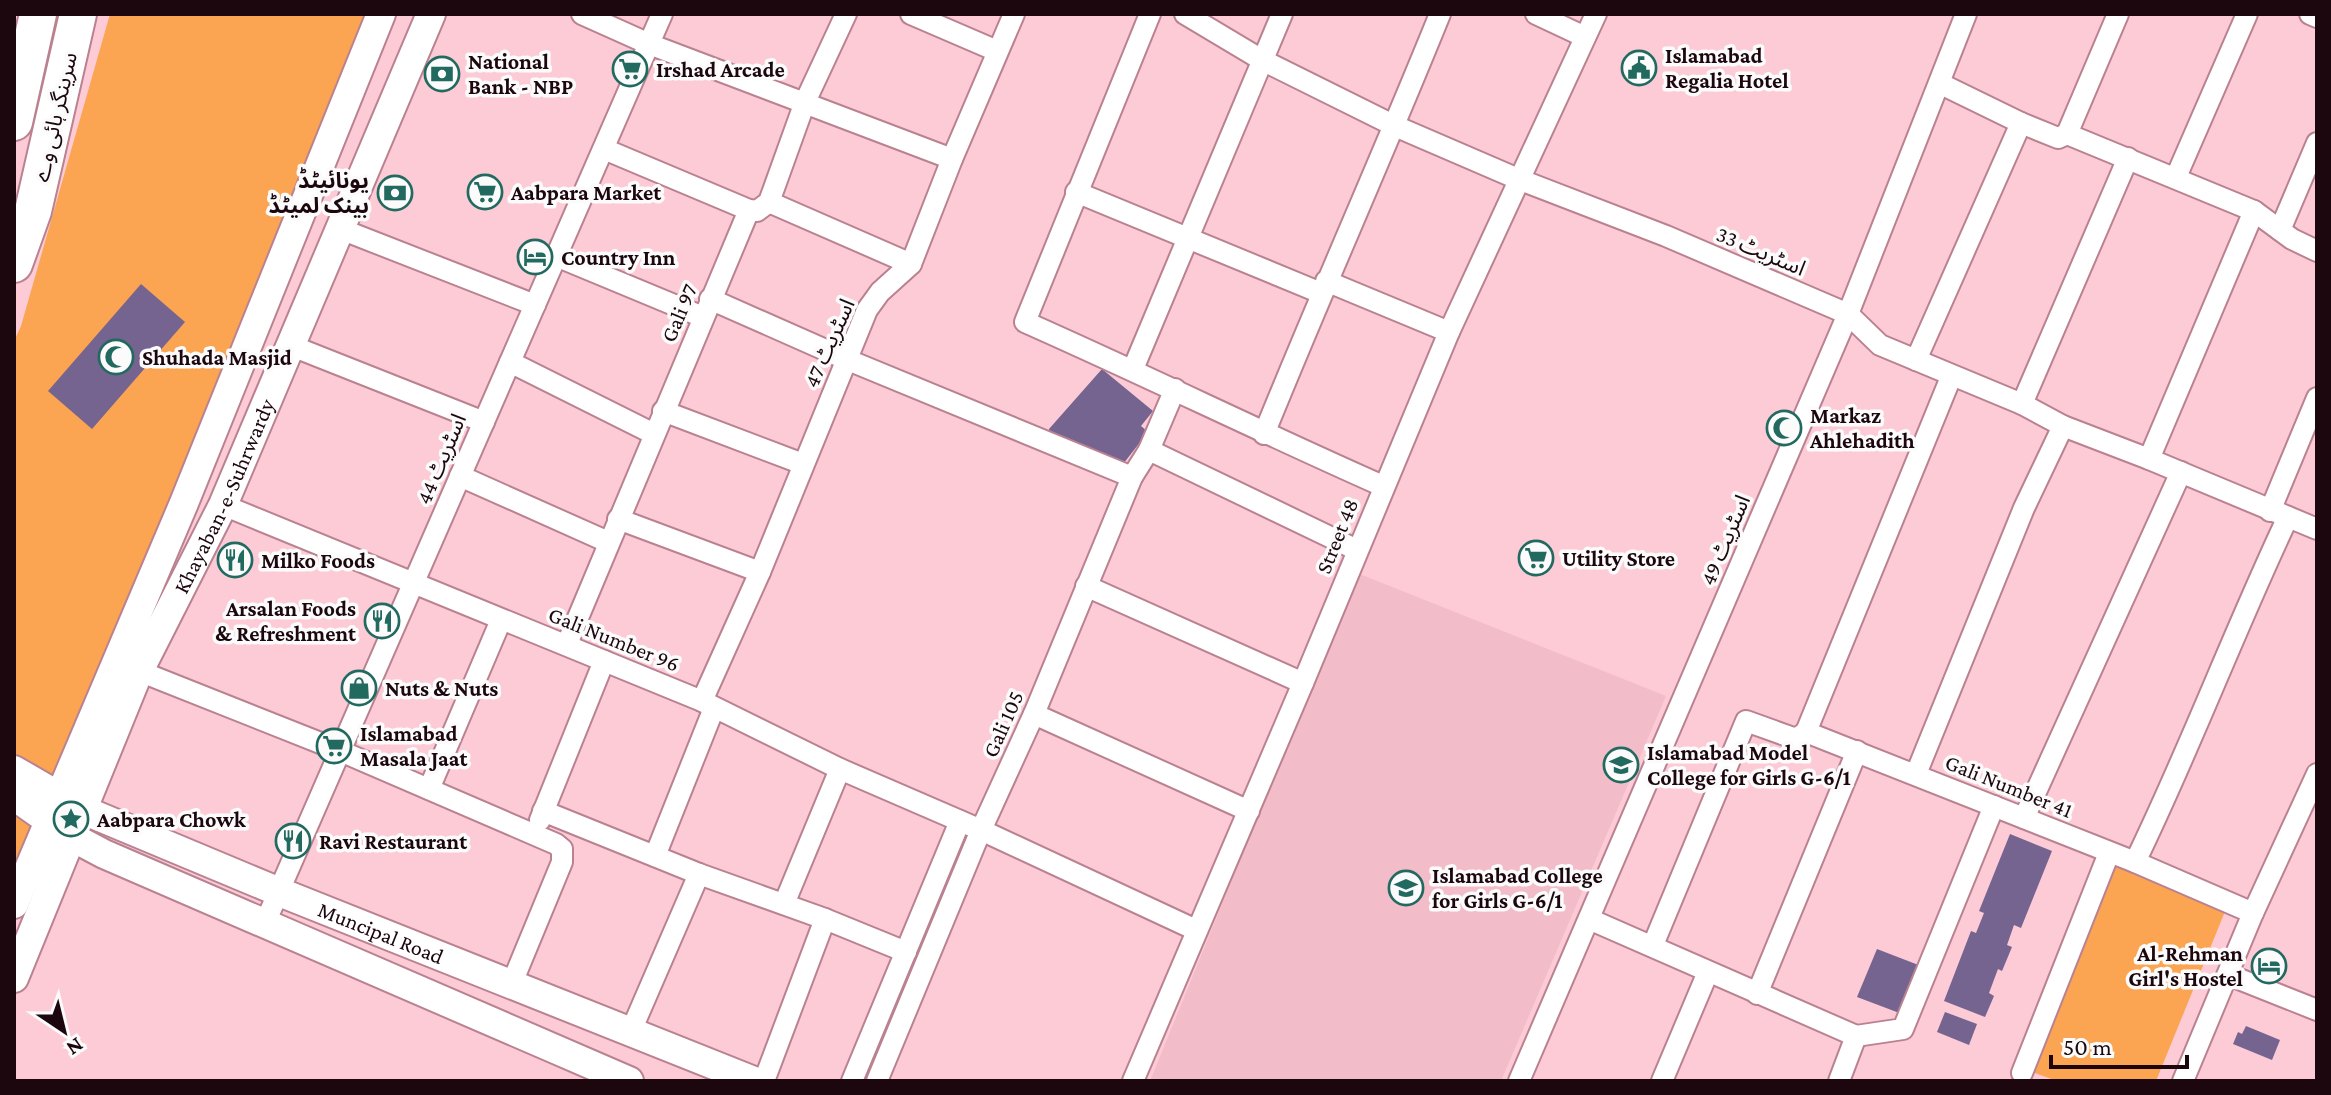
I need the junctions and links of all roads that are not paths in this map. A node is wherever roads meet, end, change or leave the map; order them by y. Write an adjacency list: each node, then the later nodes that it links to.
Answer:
1 (38, 14): 27 (highway, سرینگر ہائی وے)
2 (78, 14): 46 (highway, سرینگر ہائی وے)
3 (381, 14): 102 (main road, Khayaban-e-Suhrwardy)
4 (431, 14): 41 (main road, Khayaban-e-Suhrwardy)
5 (582, 14): 22 (street)
6 (662, 14): 22 (street, اسٹریٹ 44)
7 (846, 14): 26 (street)
8 (911, 14): 23 (street)
9 (1014, 14): 23 (street, اسٹریٹ 47)
10 (1150, 14): 37 (street)
11 (1185, 14): 24 (street, اسٹریٹ 33)
12 (1282, 14): 24 (street)
13 (1536, 14): 21 (street)
14 (1596, 14): 21 (street, Street 48)
15 (1966, 14): 25 (street, اسٹریٹ 49)
16 (2118, 14): 30 (street)
17 (2247, 14): 35 (street)
18 (2310, 14): 20 (street)
19 (1437, 15): 29 (street)
20 (2317, 17)
21 (1585, 37): 36 (street, Street 48)
22 (649, 44): 26 (street); 32 (street, اسٹریٹ 44)
23 (997, 51): 34 (street, اسٹریٹ 47)
24 (1262, 60): 29 (street, اسٹریٹ 33); 43 (street)
25 (1941, 84): 28 (street); 51 (street, اسٹریٹ 49)
26 (805, 102): 34 (street); 38 (street)
27 (14, 122)
28 (2021, 123): 30 (street); 55 (street)
29 (1395, 126): 36 (street, اسٹریٹ 33); 48 (street)
30 (2063, 136): 33 (street)
31 (2317, 143): 42 (street)
32 (604, 149): 39 (street); 45 (street, اسٹریٹ 44)
33 (2128, 158): 35 (street); 61 (street)
34 (952, 159): 47 (street, اسٹریٹ 47)
35 (2176, 177): 40 (street)
36 (1518, 179): 51 (street, اسٹریٹ 33); 52 (street, Street 48)
37 (1076, 192): 43 (street); 57 (street)
38 (769, 202): 39 (street); 47 (street)
39 (749, 210): 50 (street, Gali 97)
40 (2254, 211): 42 (street); 68 (street)
41 (338, 228): 49 (street); 53 (main road, Khayaban-e-Suhrwardy)
42 (2280, 230): 44 (street)
43 (1188, 237): 48 (street); 57 (street)
44 (2317, 251)
45 (556, 256): 49 (street, اسٹریٹ 44); 50 (street)
46 (14, 264)
47 (911, 264): 54 (street, اسٹریٹ 47)
48 (1324, 287): 52 (street); 66 (street)
49 (535, 305): 56 (street, اسٹریٹ 44)
50 (707, 308): 54 (street); 62 (street, Gali 97)
51 (1848, 314): 55 (street, اسٹریٹ 33); 116 (street, اسٹریٹ 49)
52 (1449, 332): 73 (street, Street 48)
53 (292, 346): 63 (street); 74 (main road, Khayaban-e-Suhrwardy)
54 (848, 360): 69 (street, اسٹریٹ 47); 72 (street)
55 (1916, 360): 58 (street, اسٹریٹ 33)
56 (510, 362): 63 (street, اسٹریٹ 44); 65 (street)
57 (1133, 369): 59 (street)
58 (1951, 377): 61 (street, اسٹریٹ 33); 90 (street)
59 (1175, 389): 66 (street); 67 (street, Gali 105)
60 (2317, 398): 75 (street)
61 (2022, 404): 64 (street, اسٹریٹ 33)
62 (663, 411): 65 (street, Gali 97); 69 (street)
63 (484, 422): 71 (street, اسٹریٹ 44)
64 (2063, 426): 68 (street, اسٹریٹ 33); 95 (street)
65 (654, 434): 76 (street, Gali 97)
66 (1264, 434): 73 (street)
67 (1149, 450): 72 (street, Gali 105); 79 (street)
68 (2149, 459): 70 (street, اسٹریٹ 33)
69 (803, 464): 80 (street, اسٹریٹ 47)
70 (2181, 472): 75 (street, اسٹریٹ 33); 103 (street)
71 (460, 476): 78 (street); 81 (street, اسٹریٹ 44)
72 (1132, 477): 82 (street, Gali 105)
73 (1383, 486): 79 (street, Street 48)
74 (223, 505): 81 (street, Gali Number 96); 86 (main road, Khayaban-e-Suhrwardy)
75 (2279, 514): 77 (street, اسٹریٹ 33); 109 (street)
76 (618, 519): 78 (street, Gali 97); 80 (street)
77 (2317, 529)
78 (608, 542): 84 (street, Gali 97)
79 (1357, 550): 87 (street, Street 48)
80 (760, 572): 88 (street, اسٹریٹ 47)
81 (415, 582): 83 (street, Gali Number 96); 91 (street, اسٹریٹ 44)
82 (1086, 586): 87 (street); 89 (street, Gali 105)
83 (501, 620): 84 (street, Gali Number 96); 97 (street)
84 (567, 644): 85 (street, Gali Number 96)
85 (604, 661): 88 (street, Gali Number 96); 100 (street)
86 (139, 671): 91 (street); 102 (main road, Khayaban-e-Suhrwardy)
87 (1303, 683): 101 (street, Street 48)
88 (708, 704): 93 (street, Gali Number 96); 108 (street, اسٹریٹ 47)
89 (1034, 714): 101 (street); 105 (street, Gali 105)
90 (1806, 732): 92 (street, Gali Number 41); 119 (street, Gali Number 41)
91 (338, 750): 97 (street); 111 (street, اسٹریٹ 44)
92 (1857, 751): 95 (street, Gali Number 41); 125 (street)
93 (840, 769): 104 (street, Gali Number 96); 113 (street)
94 (14, 770): 102 (main road, Muncipal Road)
95 (1916, 774): 99 (street, Gali Number 41)
96 (2317, 774): 114 (street)
97 (429, 789): 106 (street)
98 (14, 796): 102 (main road, Muncipal Road)
99 (1994, 806): 103 (street, Gali Number 41); 128 (street)
100 (543, 811): 106 (street); 108 (street)
101 (1249, 811): 118 (street, Street 48)
102 (66, 816): 111 (main road, Muncipal Road); 112 (main road, Khayaban-e-Suhrwardy); 117 (main road, Muncipal Road); 123 (main road, Khayaban-e-Suhrwardy)
103 (2024, 818): 107 (street, Gali Number 41)
104 (960, 821): 105 (street, Gali Number 96); 120 (street)
105 (981, 830): 118 (street, Gali Number 96); 134 (street, Gali 105)
106 (534, 835): 124 (street)
107 (2109, 853): 109 (street, Gali Number 41); 129 (street)
108 (655, 856): 110 (street)
109 (2135, 862): 114 (street, Gali Number 41)
110 (699, 874): 113 (street); 127 (street)
111 (277, 891): 117 (street, اسٹریٹ 44); 124 (main road, Muncipal Road)
112 (14, 904)
113 (784, 904): 115 (street)
114 (2253, 913): 122 (street)
115 (825, 919): 120 (street); 132 (street)
116 (1589, 919): 119 (street); 136 (street, اسٹریٹ 49)
117 (265, 923): 130 (main road, Muncipal Road)
118 (1196, 930): 135 (street, Street 48)
119 (1653, 945): 121 (street)
120 (906, 952): 133 (street)
121 (1708, 972): 125 (street); 137 (street)
122 (2229, 975): 126 (street); 139 (street)
123 (14, 978)
124 (512, 983): 127 (main road, Muncipal Road)
125 (1757, 994): 128 (street)
126 (2317, 1010)
127 (631, 1031): 131 (main road, Muncipal Road)
128 (1856, 1036): 138 (street)
129 (2022, 1073)
130 (629, 1081)
131 (754, 1081)
132 (764, 1081)
133 (852, 1081)
134 (877, 1081)
135 (1133, 1081)
136 (1519, 1081)
137 (1662, 1081)
138 (1839, 1081)
139 (2183, 1081)

